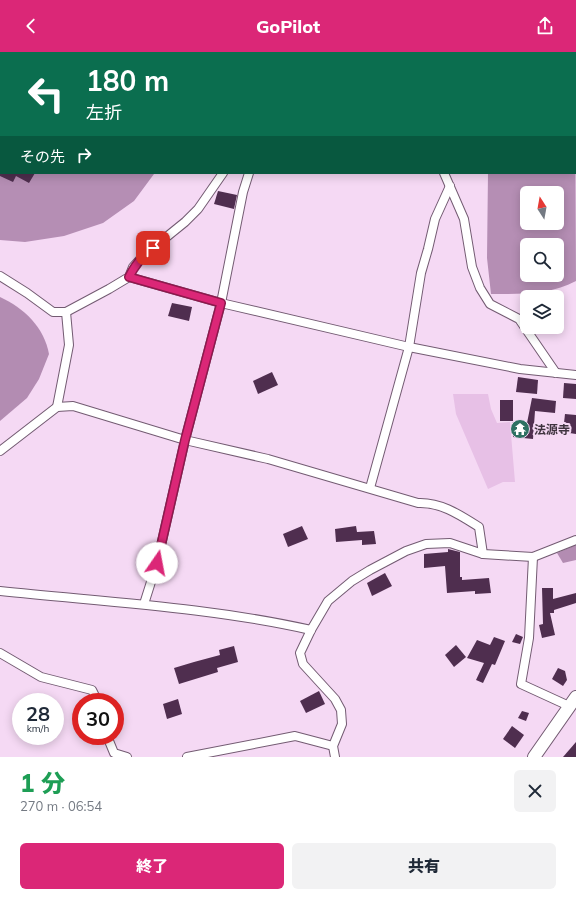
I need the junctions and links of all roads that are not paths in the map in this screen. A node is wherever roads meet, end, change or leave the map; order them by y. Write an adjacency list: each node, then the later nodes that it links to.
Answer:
1 (222, 174): 6 (street)
2 (249, 174): 7 (street)
3 (444, 174): 4 (street)
4 (450, 186): 9 (street); 10 (street)
5 (0, 276): 8 (street)
6 (129, 277): 7 (street); 8 (street)
7 (221, 303): 9 (street); 13 (street)
8 (66, 312): 12 (street)
9 (409, 347): 10 (street); 15 (street)
10 (556, 373): 11 (street)
11 (576, 375)
12 (57, 407): 13 (street); 14 (street)
13 (185, 440): 15 (street); 20 (street)
14 (0, 451)
15 (370, 488): 17 (street)
16 (576, 540): 18 (street)
17 (483, 554): 18 (street); 21 (street)
18 (534, 558): 24 (street)
19 (0, 591): 20 (street)
20 (144, 604): 21 (street)
21 (311, 630): 26 (street)
22 (0, 653): 23 (street)
23 (94, 693)
24 (573, 701): 30 (main road)
25 (111, 745): 27 (street)
26 (333, 746): 28 (street); 29 (street)
27 (127, 757)
28 (187, 757)
29 (335, 757)
30 (534, 757)

